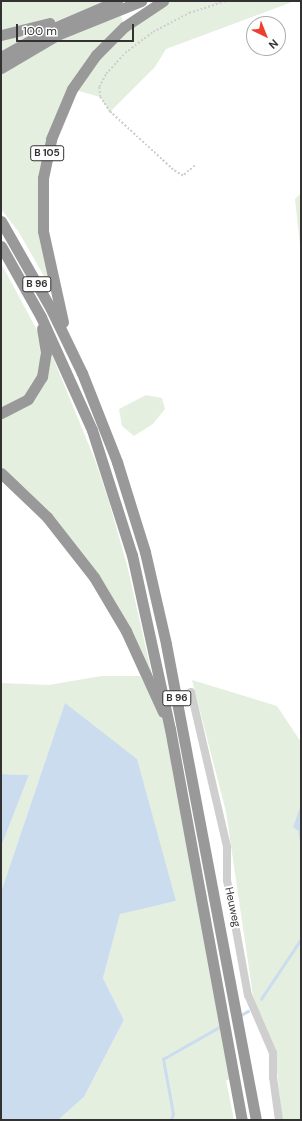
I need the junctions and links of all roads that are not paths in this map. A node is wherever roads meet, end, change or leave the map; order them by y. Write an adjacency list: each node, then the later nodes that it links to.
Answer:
1 (117, 1): 4 (highway)
2 (141, 1): 7 (highway)
3 (163, 1): 11 (highway, B 105)
4 (106, 6): 5 (highway); 6 (highway)
5 (1, 35)
6 (1, 57)
7 (1, 68)
8 (1, 221): 11 (highway, B 96)
9 (1, 246): 10 (highway, B 96)
10 (41, 317): 12 (highway, B 96); 15 (highway, B 96)
11 (70, 347): 17 (highway, B 96)
12 (1, 413)
13 (1, 473): 15 (highway, B 96)
14 (191, 692): 18 (street, Heuweg)
15 (170, 729): 16 (highway, B 96)
16 (242, 1120)
17 (256, 1120)
18 (279, 1120)

